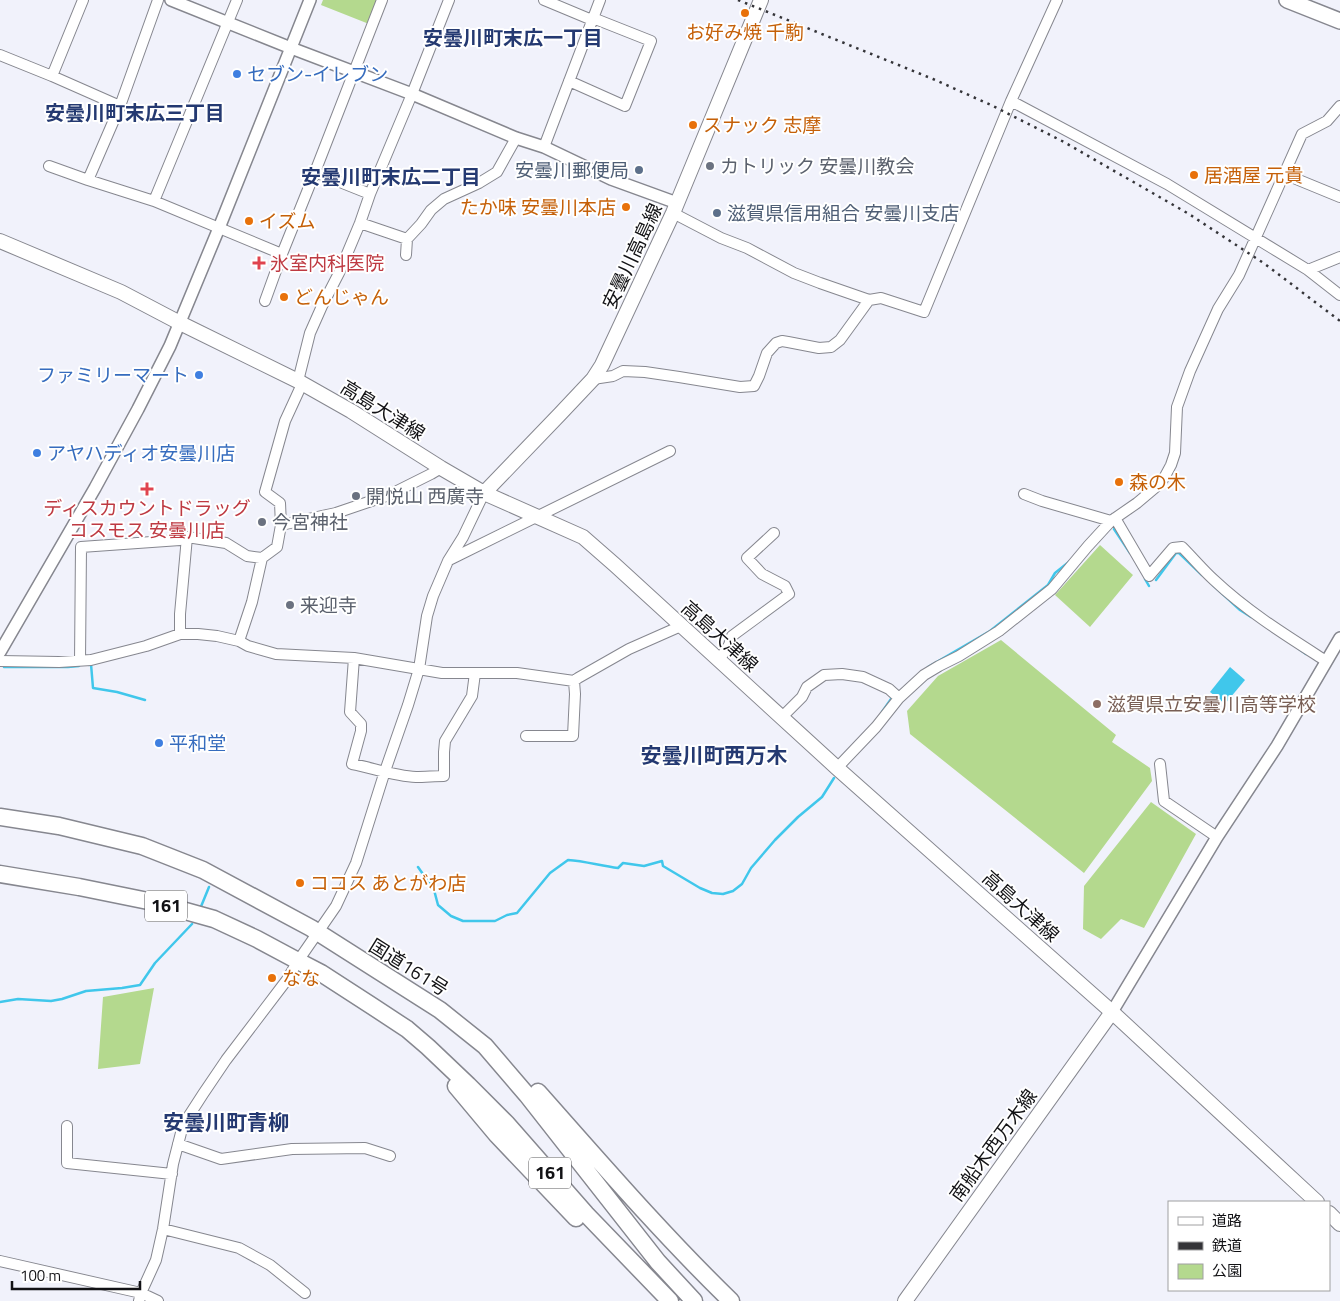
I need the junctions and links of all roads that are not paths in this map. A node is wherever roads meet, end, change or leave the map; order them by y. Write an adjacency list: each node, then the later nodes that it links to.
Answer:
1 (83, 0): 19 (street)
2 (158, 0): 23 (street)
3 (172, 0): 15 (street)
4 (237, 0): 15 (street)
5 (310, 0): 16 (street)
6 (382, 0): 18 (street)
7 (449, 0): 21 (street)
8 (544, 0): 13 (street)
9 (600, 0): 13 (street)
10 (761, 0): 34 (main road, 安曇川高島線)
11 (1057, 0): 22 (street)
12 (1287, 0): 14 (main road)
13 (592, 20): 20 (street); 20 (street)
14 (1340, 21)
15 (228, 22): 16 (street); 33 (street)
16 (291, 48): 18 (street); 36 (street)
17 (0, 55): 19 (street)
18 (354, 72): 21 (street); 28 (street)
19 (52, 76): 23 (street)
20 (569, 81): 26 (street)
21 (412, 94): 25 (street); 31 (street)
22 (1011, 101): 37 (street); 45 (street)
23 (120, 106): 30 (street)
24 (1340, 106): 29 (street)
25 (516, 138): 26 (street); 38 (street)
26 (544, 147): 34 (street)
27 (49, 166): 30 (street)
28 (315, 172): 31 (street); 40 (street)
29 (1284, 174): 32 (street); 37 (street)
30 (88, 180): 33 (street)
31 (370, 194): 35 (street)
32 (1340, 197)
33 (154, 201): 36 (street)
34 (675, 208): 45 (street); 48 (main road, 安曇川高島線)
35 (360, 223): 38 (street); 49 (street)
36 (219, 228): 40 (street); 47 (street)
37 (1255, 238): 43 (street); 55 (street)
38 (407, 239): 41 (street)
39 (0, 241): 47 (main road, 高島大津線)
40 (282, 254): 46 (street)
41 (406, 255)
42 (1340, 257): 43 (street)
43 (1308, 270): 44 (street)
44 (1340, 295)
45 (869, 300): 48 (street)
46 (265, 301)
47 (180, 323): 49 (main road, 高島大津線); 65 (street)
48 (593, 379): 52 (main road, 安曇川高島線)
49 (300, 382): 51 (main road, 高島大津線); 56 (street)
50 (670, 451): 54 (street)
51 (441, 468): 52 (main road, 高島大津線); 56 (street)
52 (484, 493): 54 (main road, 高島大津線); 60 (street)
53 (1024, 494): 55 (street)
54 (536, 517): 60 (street); 61 (main road, 高島大津線)
55 (1113, 519): 69 (street); 74 (street)
56 (281, 525): 59 (street)
57 (774, 533): 67 (street)
58 (187, 538): 59 (street); 62 (street); 68 (street)
59 (262, 558): 64 (street)
60 (448, 561): 71 (street)
61 (682, 626): 67 (main road, 高島大津線); 73 (street)
62 (180, 634): 64 (street); 68 (street)
63 (1340, 638): 69 (street)
64 (239, 641): 66 (street)
65 (0, 652)
66 (354, 658): 71 (street); 79 (street)
67 (719, 660): 75 (main road, 高島大津線)
68 (80, 661): 70 (street)
69 (1326, 661): 81 (street)
70 (0, 662)
71 (419, 669): 72 (street); 79 (street)
72 (475, 673): 73 (street); 79 (street)
73 (574, 681): 76 (street)
74 (899, 698): 75 (street); 78 (street)
75 (782, 717): 78 (main road, 高島大津線)
76 (526, 736)
77 (1160, 764): 81 (street)
78 (837, 768): 85 (main road, 高島大津線)
79 (385, 771): 83 (street)
80 (0, 817): 83 (highway, 国道161号 / 161)
81 (1217, 837): 85 (street)
82 (0, 874): 84 (highway, 161)
83 (318, 933): 84 (street); 86 (highway, 国道161号 / 161)
84 (298, 961): 87 (highway, 161); 89 (street)
85 (1112, 1012): 92 (main road, 高島大津線); 104 (main road, 南船木西万木線)
86 (485, 1046): 102 (highway, 国道161号 / 161); 103 (highway)
87 (428, 1047): 100 (highway); 101 (highway, 161)
88 (67, 1126): 91 (street)
89 (178, 1144): 90 (street); 91 (street)
90 (390, 1156)
91 (172, 1174): 95 (street)
92 (1316, 1201)
93 (1330, 1215): 94 (main road)
94 (1340, 1224)
95 (163, 1229): 97 (street); 98 (street)
96 (0, 1260): 98 (street)
97 (305, 1293)
98 (140, 1297): 99 (street)
99 (158, 1301)
100 (655, 1301)
101 (670, 1301)
102 (694, 1301)
103 (730, 1301)
104 (905, 1301)

